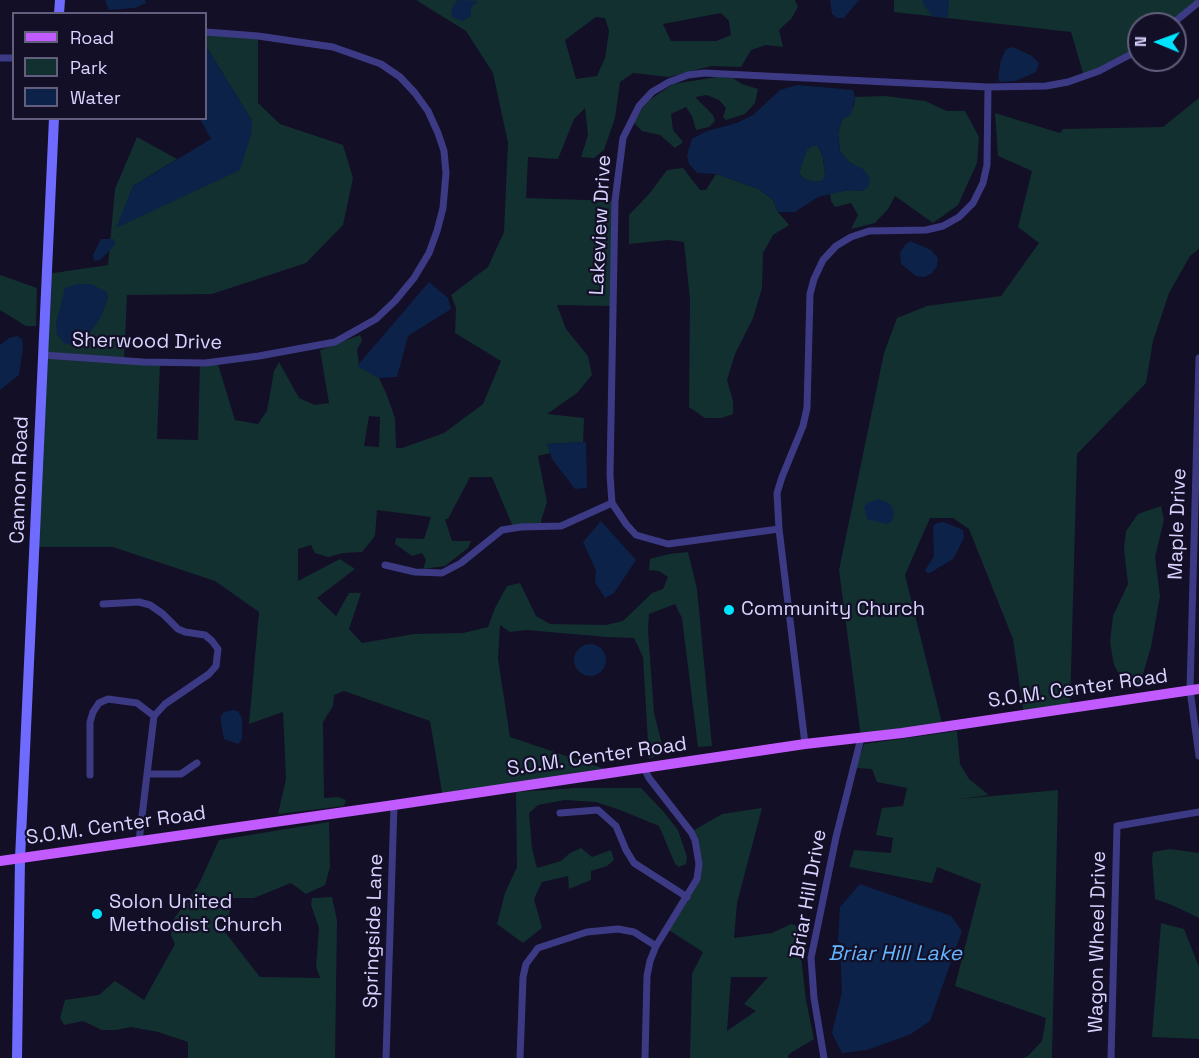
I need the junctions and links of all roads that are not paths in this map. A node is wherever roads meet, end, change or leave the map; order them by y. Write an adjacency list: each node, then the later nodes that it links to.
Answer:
1 (1199, 2): 2 (street)
2 (1187, 12)
3 (207, 32): 7 (street, Sherwood Drive)
4 (1127, 56): 5 (street, Lakeview Drive)
5 (988, 87): 9 (street, Lakeview Drive); 10 (street)
6 (54, 120): 7 (main road, Cannon Road)
7 (43, 355): 26 (main road, Cannon Road)
8 (1199, 358): 13 (street, Maple Drive)
9 (612, 503): 10 (street); 11 (street)
10 (778, 529): 16 (street)
11 (385, 565)
12 (104, 604): 14 (street)
13 (1194, 690): 15 (main road, S.O.M. Center Road); 17 (street, Maple Drive)
14 (154, 716): 20 (street); 21 (street)
15 (861, 738): 16 (main road, S.O.M. Center Road); 34 (street, Briar Hill Drive)
16 (805, 744): 19 (main road, S.O.M. Center Road)
17 (1199, 756)
18 (197, 763): 20 (street)
19 (644, 768): 22 (main road, S.O.M. Center Road); 28 (street)
20 (148, 774): 25 (street)
21 (90, 775)
22 (394, 806): 25 (main road, S.O.M. Center Road); 31 (street, Springside Lane)
23 (1199, 812): 35 (street, Wagon Wheel Drive)
24 (560, 813): 28 (street)
25 (139, 840): 26 (main road, S.O.M. Center Road)
26 (20, 859): 27 (main road, S.O.M. Center Road); 30 (main road, Cannon Road)
27 (0, 861)
28 (687, 897): 29 (street)
29 (656, 946): 32 (street); 33 (street)
30 (17, 1058)
31 (386, 1058)
32 (520, 1058)
33 (645, 1058)
34 (824, 1058)
35 (1111, 1058)

